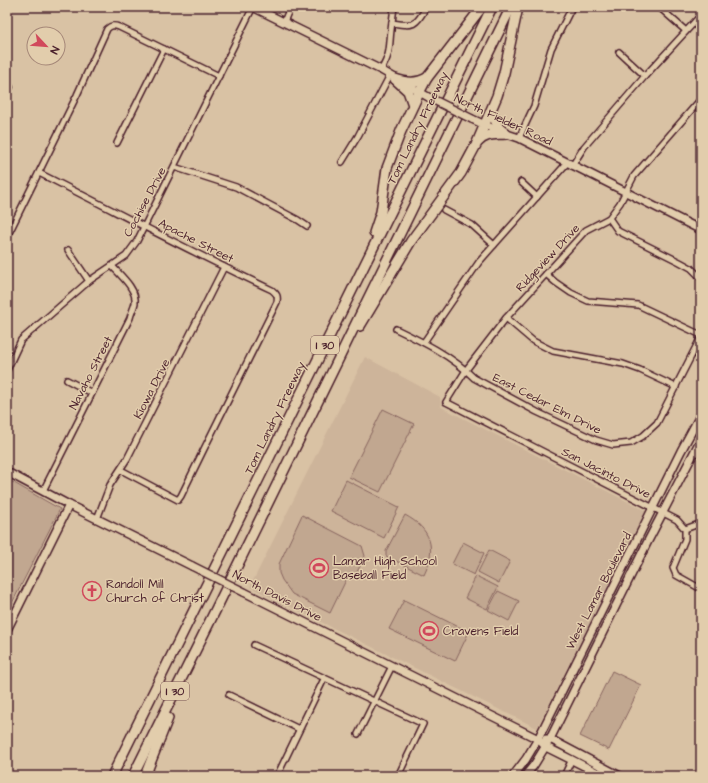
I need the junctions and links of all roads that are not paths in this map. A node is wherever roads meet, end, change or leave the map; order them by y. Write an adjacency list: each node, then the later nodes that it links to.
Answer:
1 (253, 7): 12 (main road, North Fielder Road); 18 (street, Cochise Drive)
2 (290, 7): 12 (street)
3 (394, 7): 13 (street)
4 (426, 7): 13 (street)
5 (482, 7): 21 (highway)
6 (492, 7): 53 (highway, Tom Landry Freeway / I 30)
7 (511, 7): 62 (highway, I 30)
8 (518, 7): 27 (highway)
9 (572, 7): 30 (street)
10 (659, 7): 14 (street)
11 (701, 15): 14 (street)
12 (284, 22): 17 (main road, North Fielder Road)
13 (392, 23): 17 (street)
14 (686, 31): 19 (street)
15 (164, 49): 18 (street); 31 (street); 36 (street)
16 (619, 52): 19 (street)
17 (381, 70): 20 (main road, North Fielder Road)
18 (219, 76): 35 (street, Cochise Drive)
19 (645, 76): 34 (street)
20 (393, 77): 21 (highway); 24 (main road, North Fielder Road); 26 (highway); 33 (street)
21 (427, 78): 24 (highway)
22 (7, 82): 23 (street)
23 (10, 87)
24 (419, 93): 26 (highway); 28 (main road, North Fielder Road, bridge)
25 (701, 100): 38 (street, Ridgeview Drive)
26 (413, 105): 53 (highway)
27 (491, 112): 28 (highway); 29 (highway)
28 (485, 125): 29 (main road, North Fielder Road); 32 (highway)
29 (506, 134): 30 (main road, North Fielder Road); 32 (highway)
30 (519, 138): 34 (main road, North Fielder Road)
31 (117, 143)
32 (476, 145): 62 (highway)
33 (342, 162)
34 (570, 164): 38 (main road, North Fielder Road); 39 (street)
35 (174, 167): 42 (street, Cochise Drive); 43 (street)
36 (39, 174): 42 (street, Apache Street); 45 (street)
37 (521, 182): 39 (street)
38 (626, 191): 41 (street, Ridgeview Drive); 44 (main road, North Fielder Road)
39 (537, 197): 46 (street)
40 (444, 210): 46 (street)
41 (609, 218): 50 (street, Ridgeview Drive); 51 (street)
42 (145, 226): 48 (street, Cochise Drive); 49 (street, Apache Street)
43 (307, 226)
44 (701, 230)
45 (7, 237)
46 (494, 245): 57 (street)
47 (68, 250): 52 (street)
48 (112, 266): 52 (street, Cochise Drive); 63 (street, Navaho Street)
49 (224, 267): 68 (street, Kiowa Drive); 68 (street, Apache Street)
50 (546, 274): 54 (street, Ridgeview Drive); 56 (street)
51 (701, 278)
52 (89, 281): 58 (street, Cochise Drive)
53 (342, 309): 93 (highway, Tom Landry Freeway / I 30)
54 (506, 318): 59 (street, Ridgeview Drive); 61 (street)
55 (396, 329): 57 (street, East Cedar Elm Drive)
56 (701, 336): 61 (street, East Cedar Elm Drive)
57 (424, 342): 59 (street, East Cedar Elm Drive)
58 (7, 370)
59 (466, 370): 61 (street, East Cedar Elm Drive); 64 (street, Ridgeview Drive)
60 (67, 380): 63 (street)
61 (676, 387)
62 (322, 391): 80 (highway, I 30)
63 (92, 393): 70 (street, Navaho Street)
64 (446, 402): 72 (street, San Jacinto Drive)
65 (701, 414): 72 (main road, West Lamar Boulevard)
66 (701, 439): 67 (main road, West Lamar Boulevard)
67 (698, 454): 73 (main road, West Lamar Boulevard)
68 (121, 470): 74 (street, Kiowa Drive)
69 (7, 472): 70 (main road, North Davis Drive)
70 (43, 491): 71 (main road, North Davis Drive)
71 (69, 505): 74 (main road, North Davis Drive); 81 (main road)
72 (653, 508): 73 (street, San Jacinto Drive); 77 (main road, West Lamar Boulevard)
73 (663, 513): 76 (street, San Jacinto Drive); 78 (main road, West Lamar Boulevard)
74 (96, 519): 83 (main road, North Davis Drive, bridge)
75 (701, 526): 76 (street)
76 (685, 529): 79 (street)
77 (638, 539): 78 (main road); 89 (main road, West Lamar Boulevard)
78 (647, 544): 90 (main road, West Lamar Boulevard)
79 (701, 589)
80 (217, 607): 94 (highway, I 30); 95 (highway)
81 (7, 630)
82 (254, 645): 84 (street)
83 (392, 666): 86 (street); 89 (main road, North Davis Drive)
84 (324, 679): 86 (street); 87 (street)
85 (229, 695): 87 (street)
86 (374, 702): 88 (street); 97 (street)
87 (299, 729): 96 (street)
88 (358, 734)
89 (538, 739): 90 (main road, North Davis Drive); 91 (main road, North Davis Drive); 98 (main road, West Lamar Boulevard)
90 (550, 739): 91 (main road, West Lamar Boulevard); 102 (main road, North Davis Drive)
91 (546, 747): 92 (main road, North Davis Drive); 99 (main road, West Lamar Boulevard)
92 (572, 759): 100 (street); 101 (main road, North Davis Drive)
93 (111, 776)
94 (133, 776)
95 (145, 776)
96 (277, 776)
97 (398, 776)
98 (513, 776)
99 (525, 776)
100 (564, 776)
101 (604, 776)
102 (620, 776)

